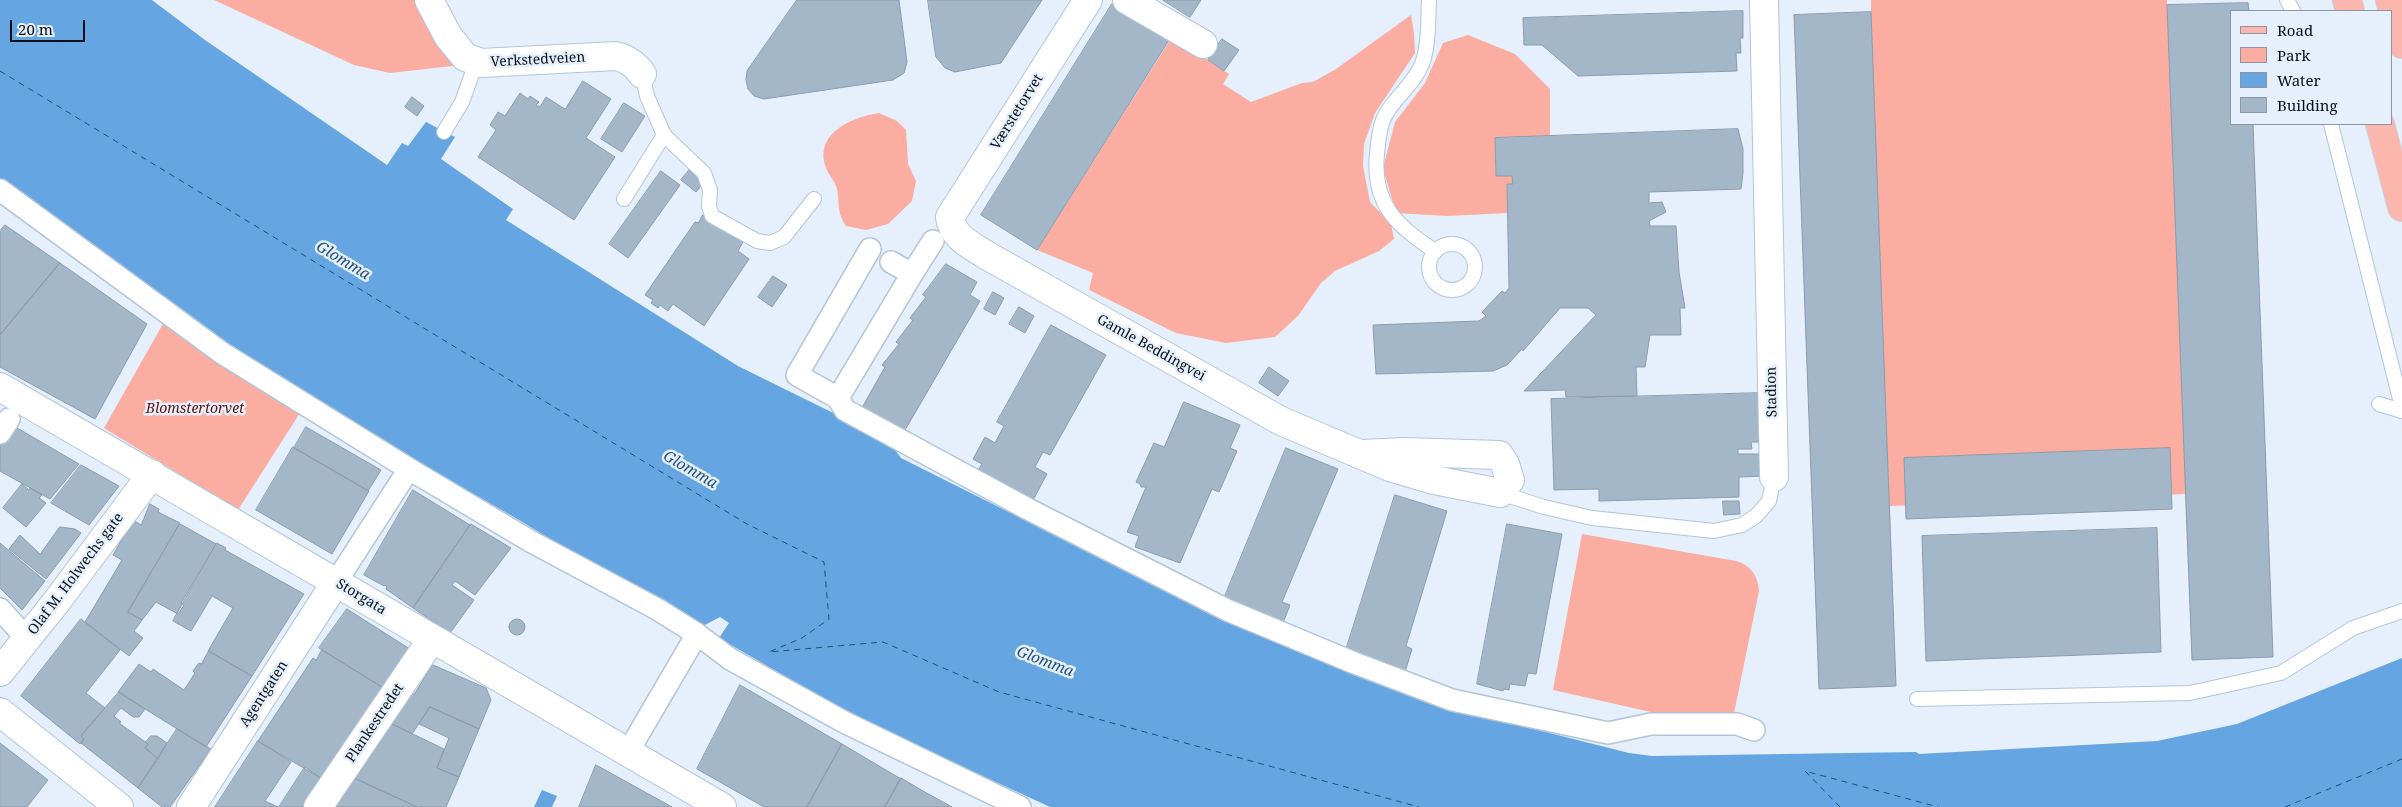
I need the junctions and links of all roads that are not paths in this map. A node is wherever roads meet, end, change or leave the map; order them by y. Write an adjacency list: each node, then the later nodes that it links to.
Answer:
1 (429, 0): 9 (street, Verkstedveien)
2 (1088, 0): 19 (street, Værstetorvet)
3 (1127, 0): 7 (street)
4 (1429, 0): 21 (lane)
5 (1764, 0): 32 (street, Stadion)
6 (2390, 0): 8 (main road)
7 (1203, 44)
8 (2402, 44)
9 (481, 63): 10 (street, Verkstedveien); 13 (lane)
10 (642, 74): 14 (lane)
11 (2331, 125): 27 (lane)
12 (2380, 125): 18 (main road)
13 (444, 132)
14 (664, 135): 16 (lane); 17 (lane)
15 (0, 190): 30 (street)
16 (624, 199)
17 (814, 199)
18 (2402, 207)
19 (942, 233): 23 (street); 29 (street, Gamle Beddingvei)
20 (870, 249): 25 (street)
21 (1435, 252)
22 (892, 262): 23 (street)
23 (912, 274): 25 (street)
24 (0, 387): 31 (street, Storgata)
25 (838, 398): 43 (street)
26 (2378, 404): 28 (lane)
27 (2402, 407)
28 (2402, 411)
29 (1361, 454): 33 (street, Gamle Beddingvei); 33 (street, Gamle Beddingvei)
30 (409, 469): 34 (street); 37 (street)
31 (152, 474): 34 (street, Storgata); 38 (street, Olaf M. Holwechs gate)
32 (1774, 477): 33 (lane, Stadion)
33 (1500, 493)
34 (336, 582): 39 (street, Storgata); 46 (street, Agentgaten)
35 (0, 609): 38 (street)
36 (2402, 611): 41 (lane)
37 (698, 634): 44 (street); 49 (street)
38 (27, 638): 40 (street, Olaf M. Holwechs gate)
39 (432, 639): 47 (street, Plankestredet); 48 (street, Storgata)
40 (0, 672)
41 (1916, 699)
42 (0, 712): 45 (street)
43 (1754, 730)
44 (635, 740)
45 (119, 807)
46 (191, 807)
47 (318, 807)
48 (722, 807)
49 (1020, 807)

